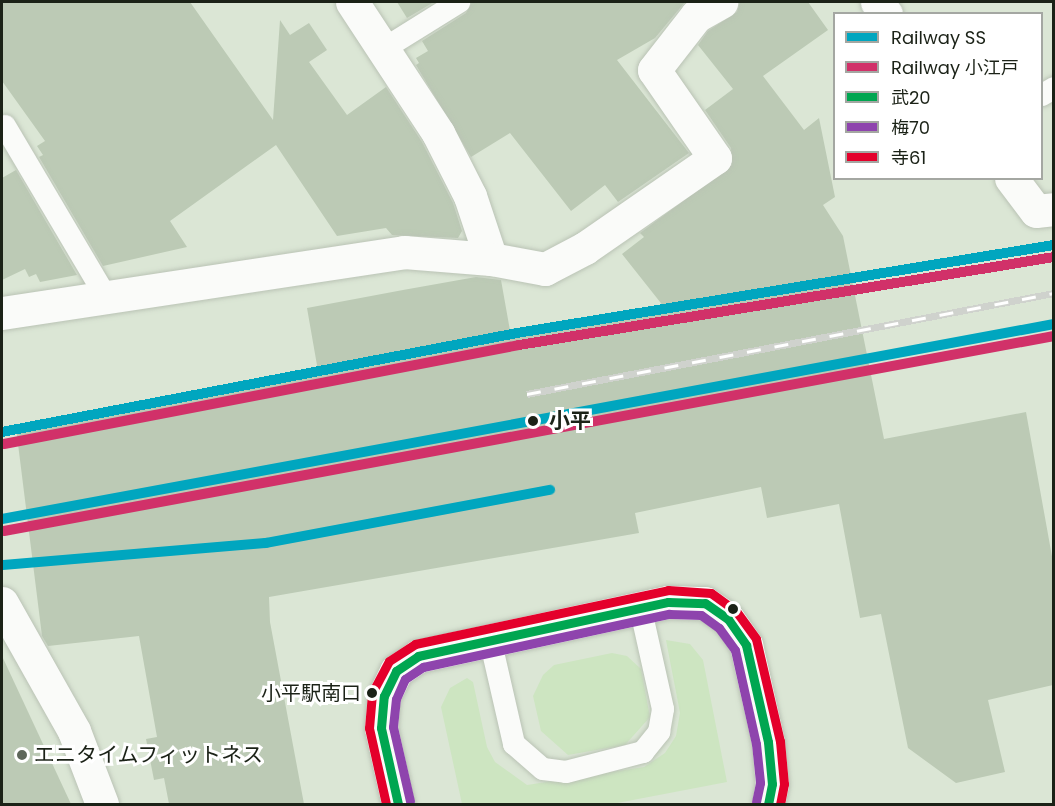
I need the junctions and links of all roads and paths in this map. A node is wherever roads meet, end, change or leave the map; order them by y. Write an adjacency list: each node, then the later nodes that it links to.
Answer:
1 (352, 2): 4 (street)
2 (459, 2): 4 (lane)
3 (721, 2): 8 (street)
4 (382, 50): 8 (street)
5 (4, 126): 9 (lane)
6 (1013, 180): 7 (street)
7 (1053, 209)
8 (491, 259): 9 (street)
9 (106, 297): 10 (street)
10 (2, 313)
11 (2, 603): 14 (street)
12 (640, 606): 13 (street); 13 (lane); 16 (street)
13 (490, 639): 15 (street)
14 (102, 804)
15 (398, 804)
16 (768, 804)

